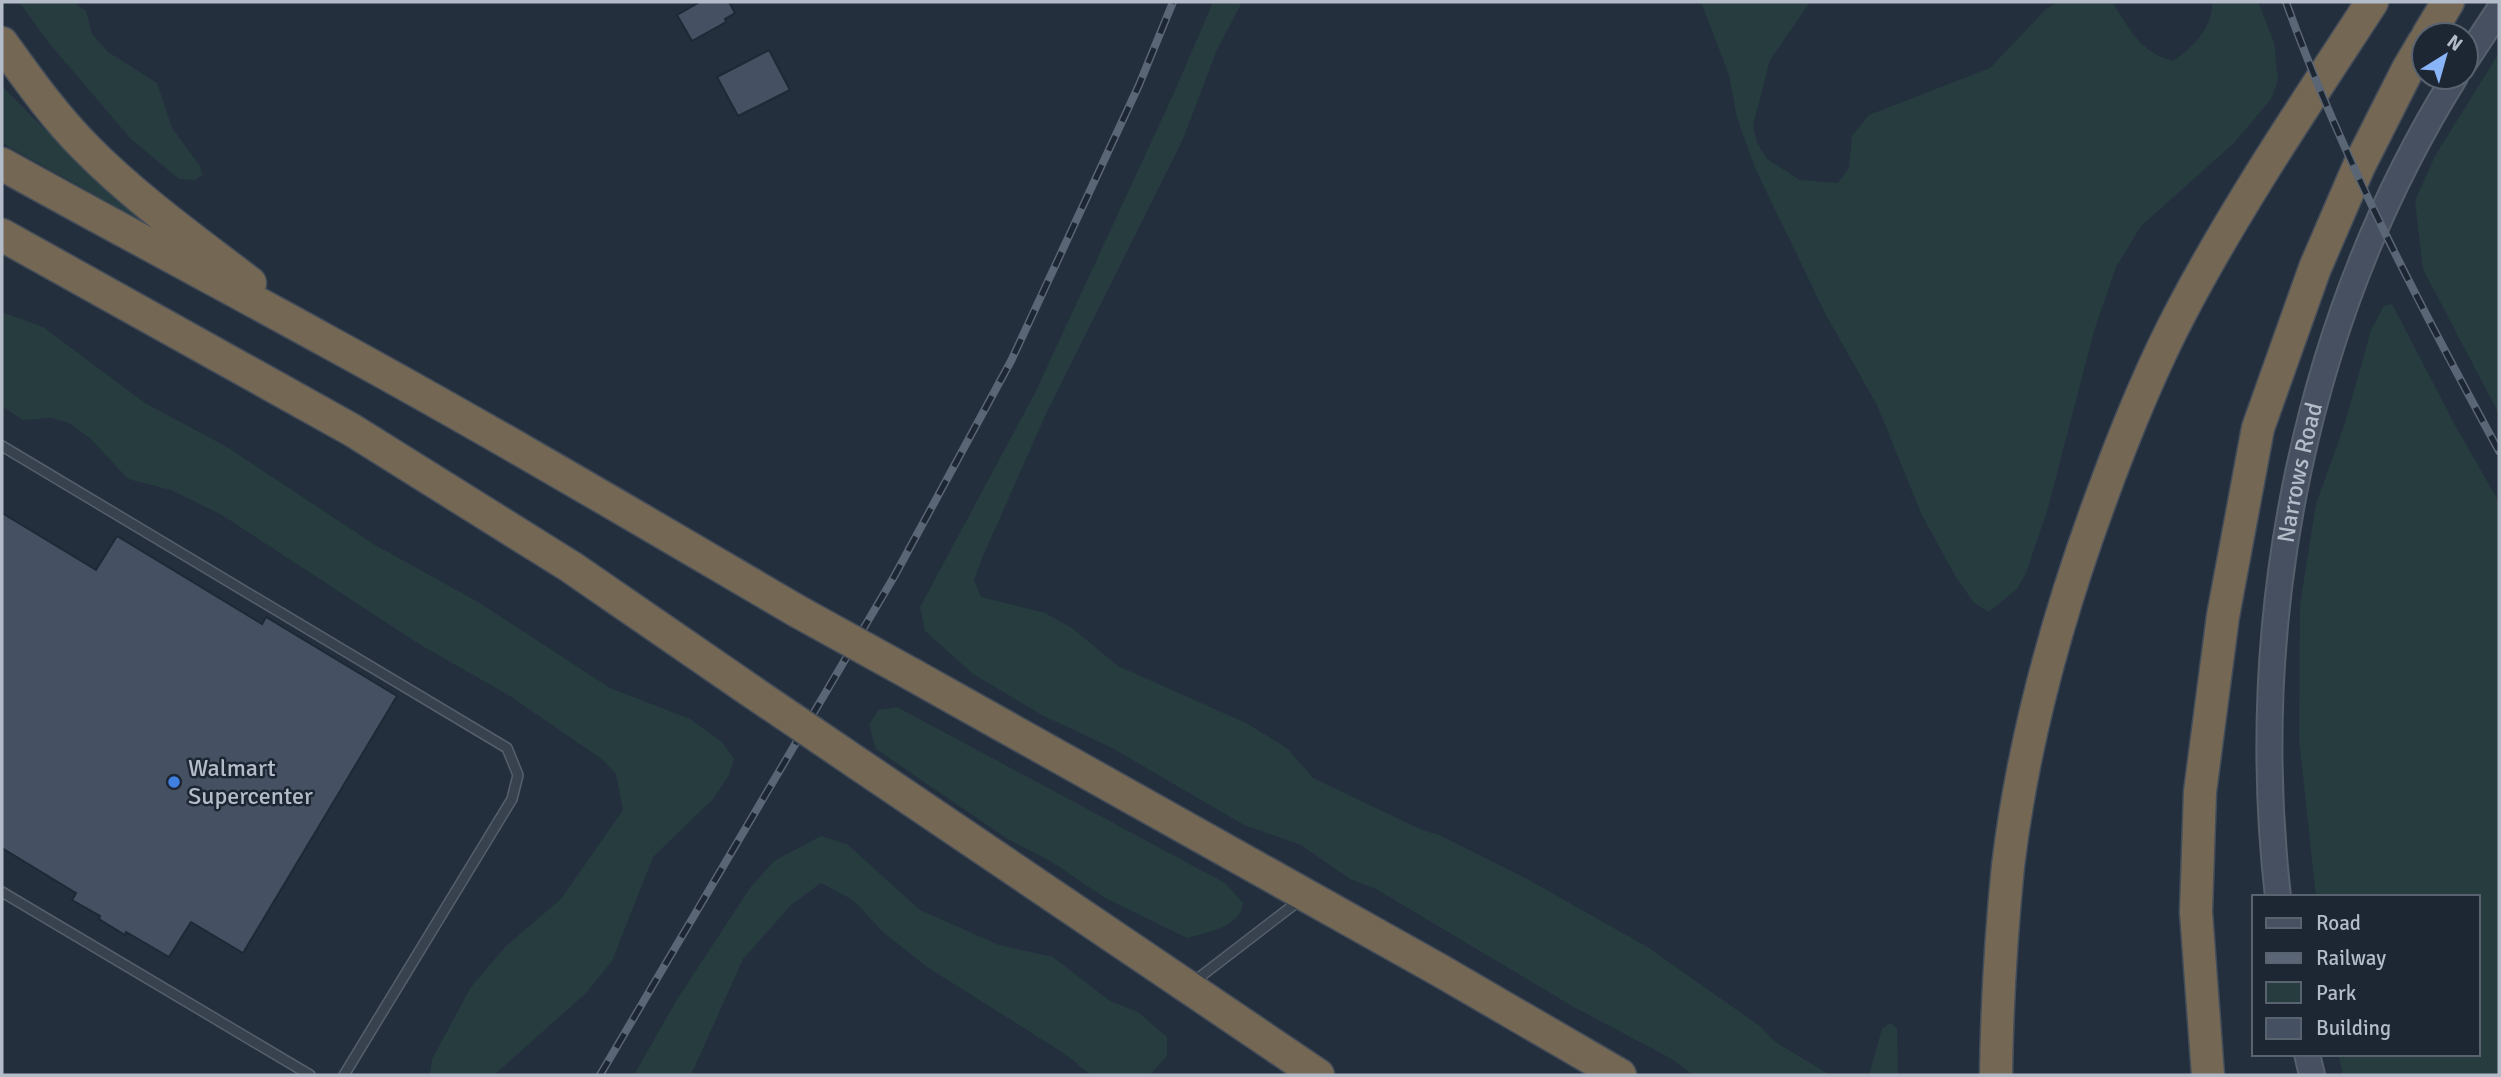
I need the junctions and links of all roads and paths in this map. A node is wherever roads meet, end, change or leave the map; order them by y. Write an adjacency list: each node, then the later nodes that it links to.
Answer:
1 (2372, 2): 22 (highway)
2 (2448, 2): 4 (highway)
3 (2499, 10): 5 (street)
4 (2436, 21)
5 (2480, 39)
6 (2, 43): 11 (highway)
7 (2410, 69): 23 (highway)
8 (2446, 91): 14 (street, Narrows Road)
9 (2, 164): 11 (highway)
10 (7, 238): 16 (highway, bridge)
11 (323, 339): 15 (highway, bridge)
12 (2, 446): 19 (lane)
13 (2, 892): 18 (lane)
14 (2278, 895)
15 (1306, 896): 16 (lane); 21 (highway)
16 (1188, 986): 20 (highway)
17 (2307, 1056): 24 (street)
18 (310, 1075)
19 (344, 1075)
20 (1318, 1075)
21 (1620, 1075)
22 (1996, 1075)
23 (2208, 1075)
24 (2312, 1075)

